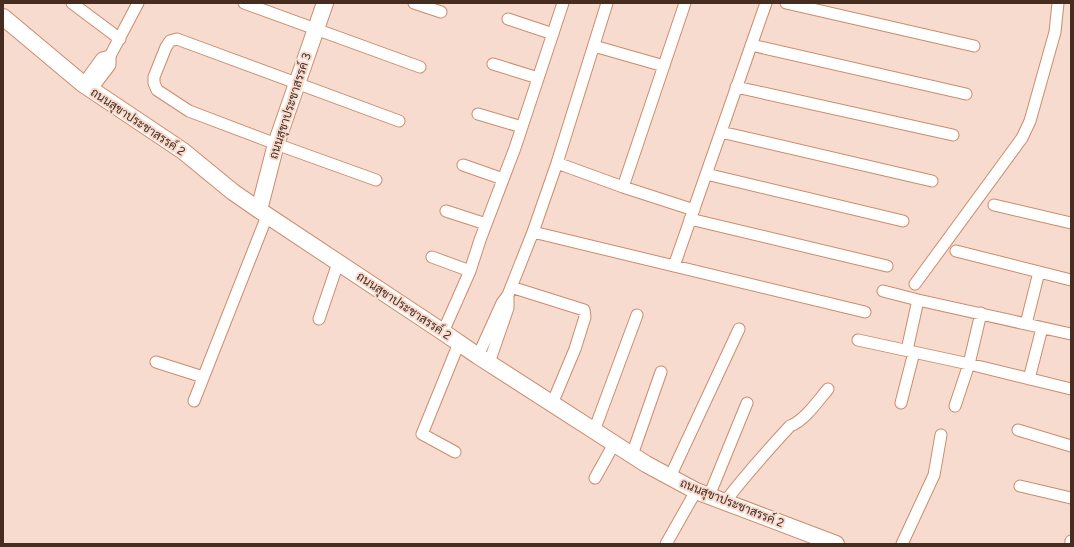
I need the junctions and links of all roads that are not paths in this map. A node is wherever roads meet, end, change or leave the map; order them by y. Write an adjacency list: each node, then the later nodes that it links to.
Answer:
1 (72, 3): 17 (street)
2 (138, 3): 17 (street)
3 (244, 3): 15 (street)
4 (325, 3): 15 (street, ถนนสุขาประชาสรรค์ 3)
5 (414, 3): 12 (street)
6 (563, 3): 16 (street)
7 (607, 3): 19 (street)
8 (685, 3): 22 (street)
9 (766, 3): 18 (street)
10 (786, 3): 20 (street)
11 (1058, 3): 58 (street)
12 (441, 12)
13 (3, 17): 26 (street, ถนนสุขาประชาสรรค์ 2)
14 (508, 19): 16 (street)
15 (316, 29): 23 (street); 25 (street, ถนนสุขาประชาสรรค์ 3)
16 (553, 34): 24 (street)
17 (120, 39): 26 (street)
18 (751, 45): 27 (street); 28 (street)
19 (594, 46): 22 (street); 35 (street)
20 (974, 46)
21 (493, 64): 24 (street)
22 (664, 66): 41 (street)
23 (420, 67)
24 (538, 78): 31 (street)
25 (297, 83): 30 (street); 34 (street, ถนนสุขาประชาสรรค์ 3); 34 (street)
26 (87, 87): 44 (street, ถนนสุขาประชาสรรค์ 2)
27 (736, 87): 32 (street); 33 (street)
28 (966, 94)
29 (478, 114): 31 (street)
30 (399, 121)
31 (522, 127): 38 (street)
32 (721, 132): 37 (street); 40 (street)
33 (953, 135)
34 (276, 144): 39 (street); 44 (street, ถนนสุขาประชาสรรค์ 3)
35 (557, 163): 41 (street); 49 (street)
36 (462, 165): 38 (street)
37 (706, 174): 45 (street); 46 (street)
38 (503, 179): 48 (street)
39 (376, 180)
40 (932, 181)
41 (623, 187): 45 (street)
42 (994, 205): 47 (street)
43 (446, 211): 48 (street)
44 (263, 213): 52 (street, ถนนสุขาประชาสรรค์ 2); 78 (street)
45 (692, 215): 53 (street); 54 (street)
46 (903, 221)
47 (1071, 223)
48 (486, 224): 55 (street)
49 (533, 232): 53 (street); 59 (street)
50 (956, 251): 56 (street)
51 (432, 257): 55 (street)
52 (338, 263): 65 (street); 69 (street, ถนนสุขาประชาสรรค์ 2)
53 (674, 266): 62 (street)
54 (886, 266)
55 (470, 271): 69 (street)
56 (1038, 272): 57 (street); 66 (street)
57 (1071, 280)
58 (915, 284)
59 (510, 291): 74 (street); 85 (street)
60 (883, 291): 61 (street)
61 (918, 300): 63 (street); 73 (street)
62 (865, 312)
63 (981, 314): 66 (street); 76 (street)
64 (637, 315): 88 (street)
65 (319, 319)
66 (1026, 324): 67 (street)
67 (1042, 328): 70 (street); 79 (street)
68 (739, 330): 94 (street)
69 (443, 332): 72 (street, ถนนสุขาประชาสรรค์ 2)
70 (1071, 334)
71 (858, 340): 73 (street)
72 (459, 343): 74 (street, ถนนสุขาประชาสรรค์ 2); 92 (street)
73 (910, 351): 76 (street); 84 (street)
74 (483, 360): 85 (street, ถนนสุขาประชาสรรค์ 2)
75 (156, 362): 78 (street)
76 (969, 364): 79 (street); 86 (street)
77 (661, 372): 93 (street)
78 (203, 377): 82 (street)
79 (1029, 379): 81 (street)
80 (828, 389): 99 (street)
81 (1071, 389)
82 (194, 401)
83 (747, 403): 97 (street)
84 (901, 403)
85 (552, 404): 88 (street, ถนนสุขาประชาสรรค์ 2)
86 (956, 406)
87 (1018, 430): 91 (street)
88 (594, 431): 90 (street, ถนนสุขาประชาสรรค์ 2)
89 (941, 435): 102 (street)
90 (614, 444): 93 (street, ถนนสุขาประชาสรรค์ 2); 95 (street)
91 (1071, 446)
92 (455, 452)
93 (632, 455): 94 (street, ถนนสุขาประชาสรรค์ 2)
94 (670, 477): 97 (street, ถนนสุขาประชาสรรค์ 2)
95 (595, 478)
96 (1020, 486): 98 (street)
97 (702, 494): 99 (street, ถนนสุขาประชาสรรค์ 2); 100 (street)
98 (1071, 498)
99 (725, 502): 101 (street, ถนนสุขาประชาสรรค์ 2)
100 (666, 544)
101 (836, 544)
102 (902, 544)

